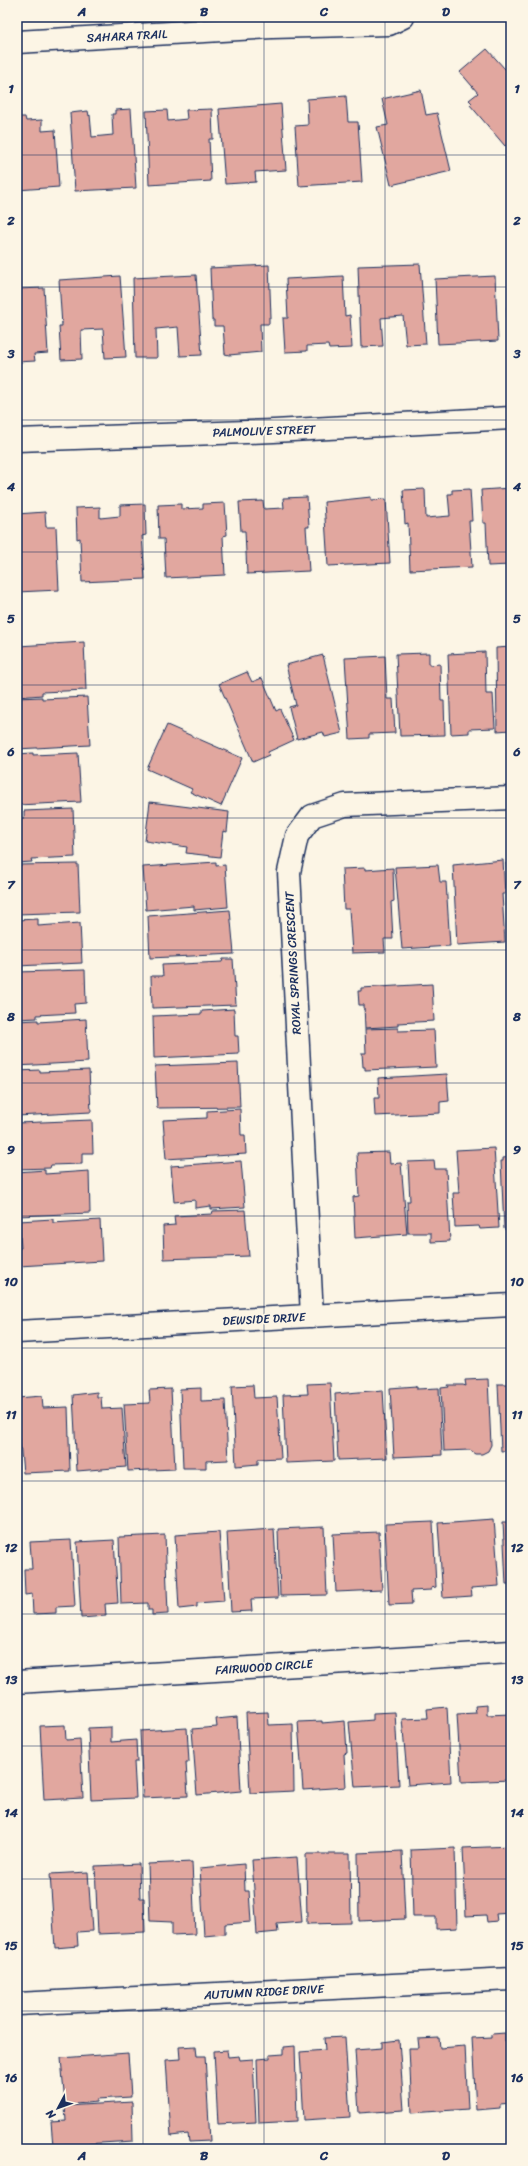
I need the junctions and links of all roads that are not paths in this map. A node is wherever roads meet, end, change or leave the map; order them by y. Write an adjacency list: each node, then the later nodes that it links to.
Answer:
1 (403, 17): 2 (street, SAHARA TRAIL)
2 (17, 42)
3 (511, 418): 4 (street, PALMOLIVE STREET)
4 (17, 440)
5 (511, 798): 7 (street, ROYAL SPRINGS CRESCENT)
6 (511, 1305): 7 (street, DEWSIDE DRIVE)
7 (312, 1316): 8 (street, DEWSIDE DRIVE)
8 (17, 1332)
9 (511, 1652): 10 (street, FAIRWOOD CIRCLE)
10 (17, 1682)
11 (511, 1979): 12 (street, AUTUMN RIDGE DRIVE)
12 (17, 2004)

